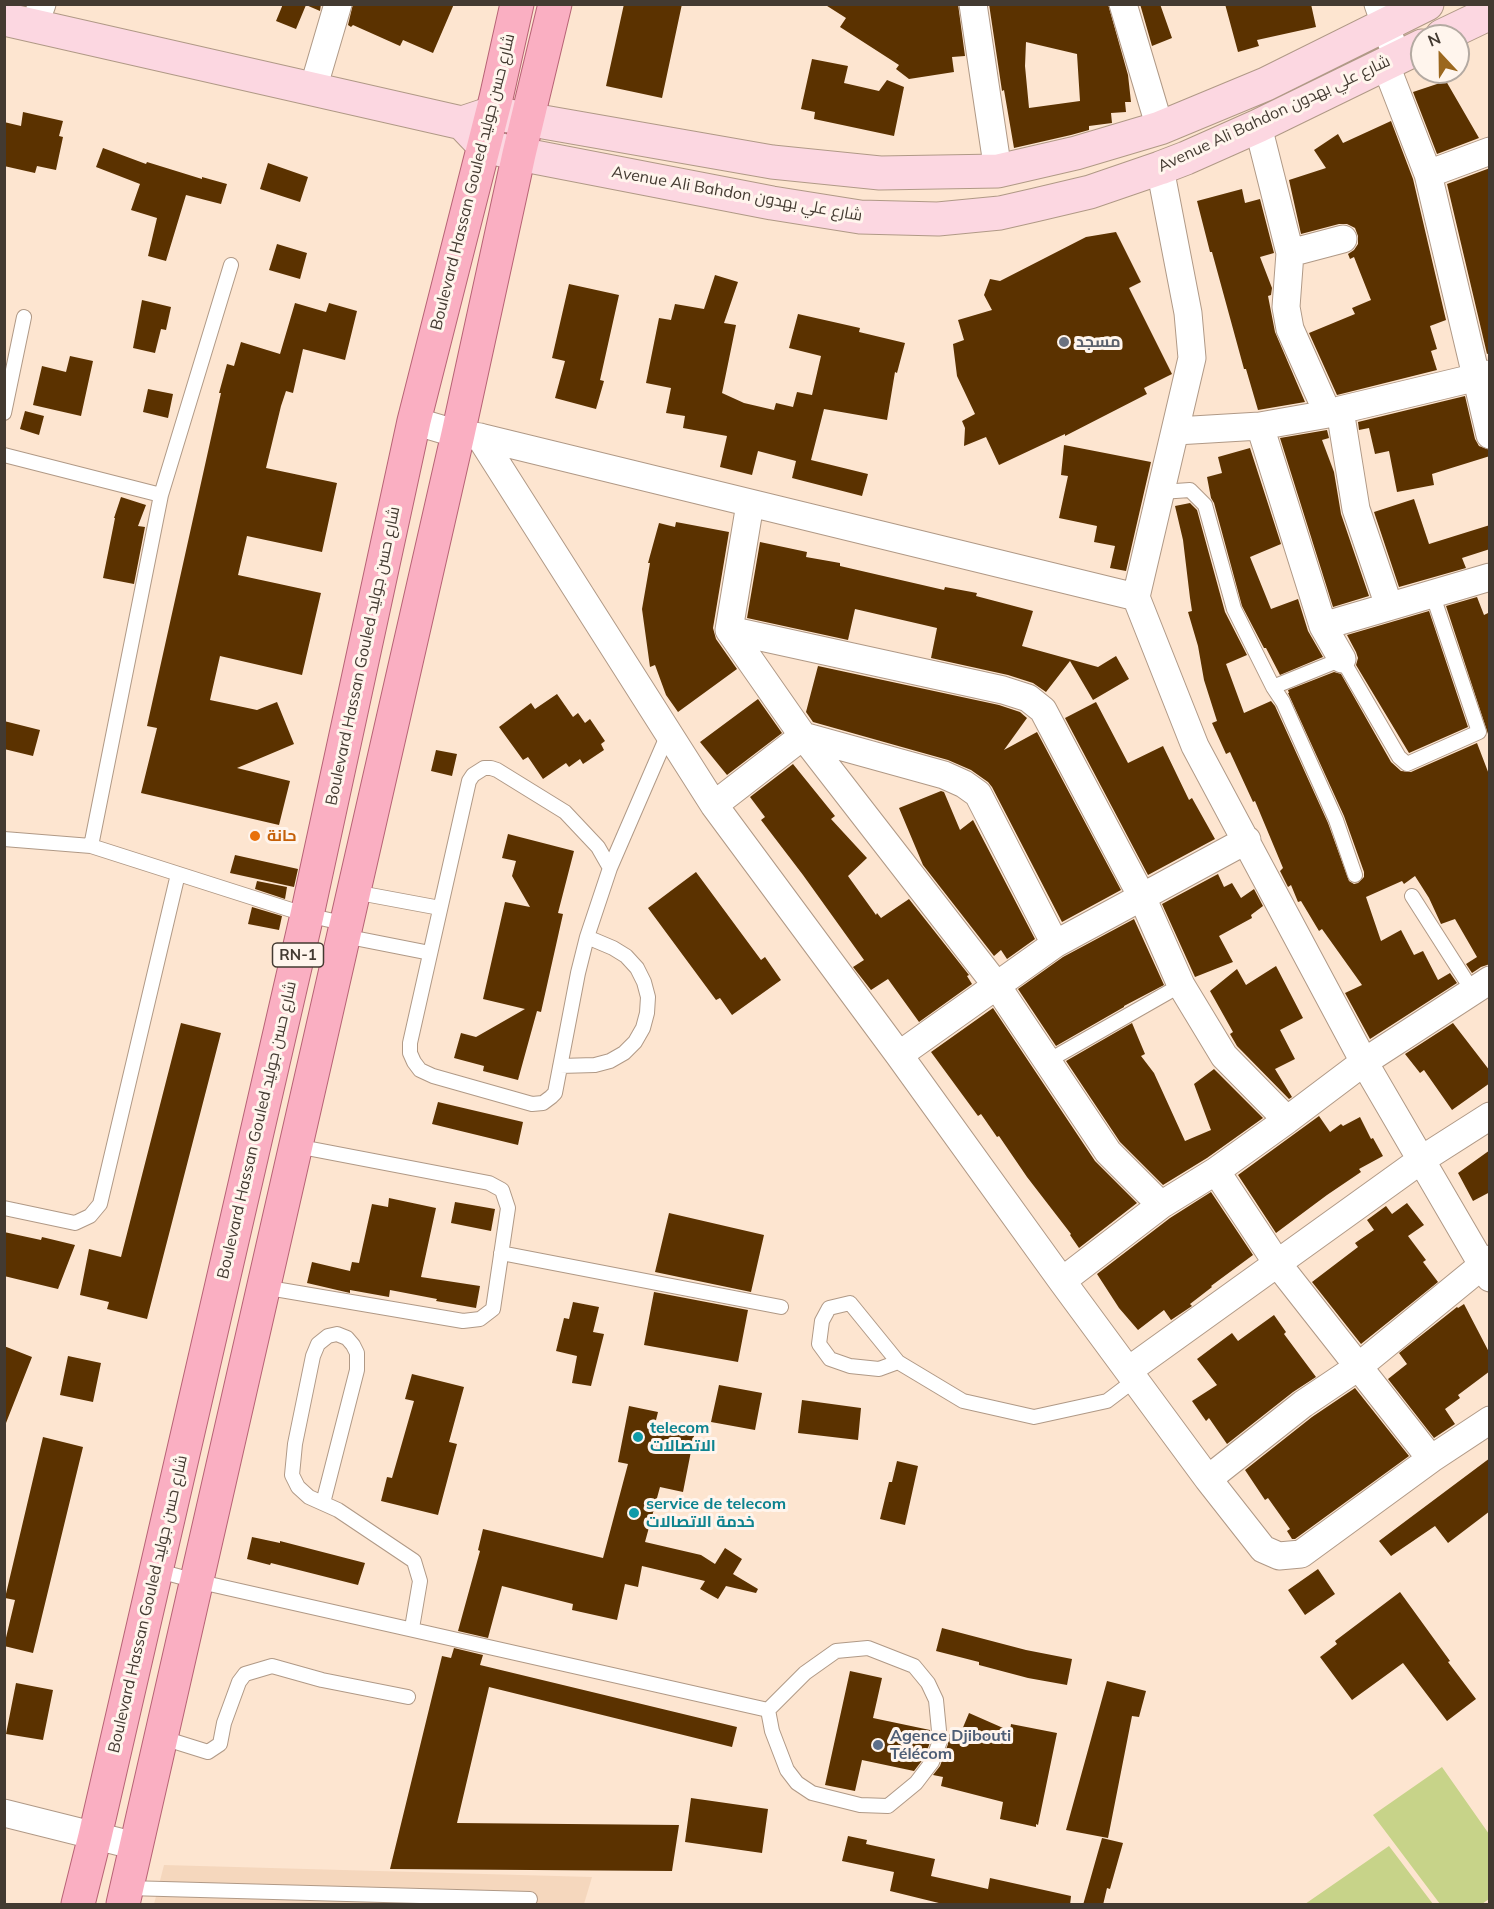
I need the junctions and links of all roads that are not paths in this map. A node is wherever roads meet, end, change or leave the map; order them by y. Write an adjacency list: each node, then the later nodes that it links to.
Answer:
1 (338, 4): 12 (street)
2 (517, 4): 15 (main road, Boulevard Hassan Gouled شارع حسن جوليد / RN-1)
3 (555, 4): 13 (main road, RN-1)
4 (973, 4): 20 (street)
5 (1123, 4): 16 (street)
6 (1427, 4): 8 (main road, Avenue Ali Bahdon شارع علي بهدون)
7 (1490, 14): 10 (main road)
8 (1382, 15): 11 (street); 16 (main road, Avenue Ali Bahdon شارع علي بهدون)
9 (27, 16): 12 (main road)
10 (1468, 24)
11 (1401, 56): 14 (main road, Avenue Ali Bahdon شارع علي بهدون); 21 (street)
12 (313, 89): 15 (main road)
13 (527, 120): 15 (main road, Avenue Ali Bahdon شارع علي بهدون); 18 (main road, RN-1); 20 (main road, Avenue Ali Bahdon شارع علي بهدون)
14 (1258, 126): 19 (main road, Avenue Ali Bahdon شارع علي بهدون); 23 (street)
15 (479, 127): 18 (main road, Avenue Ali Bahdon شارع علي بهدون); 29 (main road, Boulevard Hassan Gouled شارع حسن جوليد / RN-1)
16 (1160, 128): 20 (main road, Avenue Ali Bahdon شارع علي بهدون)
17 (1490, 152): 21 (street)
18 (519, 154): 19 (main road, Avenue Ali Bahdon شارع علي بهدون); 33 (main road, RN-1)
19 (1160, 168): 31 (street)
20 (998, 171)
21 (1428, 174): 26 (street)
22 (1343, 239): 23 (street)
23 (1290, 253): 27 (street)
24 (231, 265): 36 (lane)
25 (24, 317): 28 (lane)
26 (1482, 376): 27 (street); 32 (street)
27 (1334, 412): 30 (street); 41 (street)
28 (4, 413)
29 (414, 421): 33 (street); 59 (main road, Boulevard Hassan Gouled شارع حسن جوليد / RN-1)
30 (1260, 426): 31 (street); 42 (street)
31 (1176, 431): 35 (street)
32 (1490, 435)
33 (469, 436): 37 (street); 46 (street); 55 (main road, RN-1)
34 (4, 455): 36 (lane)
35 (1161, 492): 40 (street); 45 (lane)
36 (161, 495): 51 (lane)
37 (750, 504): 40 (street); 43 (street)
38 (1490, 577): 39 (street)
39 (1432, 593): 41 (street); 44 (lane)
40 (1136, 597): 50 (street)
41 (1389, 606): 42 (street)
42 (1323, 626): 44 (street)
43 (729, 630): 47 (street); 57 (street)
44 (1342, 659): 45 (lane)
45 (1273, 687): 54 (lane)
46 (668, 734): 48 (street); 52 (lane)
47 (803, 736): 48 (street); 62 (street); 66 (street)
48 (714, 805): 67 (street)
49 (4, 839): 51 (lane)
50 (1247, 840): 57 (street); 69 (street)
51 (91, 846): 53 (lane)
52 (610, 868): 58 (lane); 61 (lane)
53 (178, 874): 59 (lane); 77 (lane)
54 (1355, 875)
55 (354, 892): 58 (lane); 60 (main road, RN-1)
56 (1412, 896): 65 (lane)
57 (1142, 897): 62 (street); 64 (street)
58 (440, 908): 63 (lane)
59 (307, 915): 60 (lane); 91 (main road, Boulevard Hassan Gouled شارع حسن جوليد / RN-1)
60 (345, 930): 63 (lane); 73 (main road, RN-1)
61 (587, 938): 70 (lane); 70 (lane)
62 (1055, 944): 66 (street)
63 (430, 953): 70 (lane)
64 (1181, 985): 68 (lane); 72 (street)
65 (1481, 985): 69 (street)
66 (997, 986): 67 (street); 68 (street)
67 (899, 1055): 81 (street)
68 (1046, 1062): 76 (street)
69 (1364, 1062): 72 (street); 74 (street)
70 (560, 1066)
71 (1490, 1116): 74 (street)
72 (1287, 1120): 75 (street)
73 (296, 1146): 78 (lane); 82 (main road, RN-1)
74 (1421, 1160): 79 (street); 80 (street)
75 (1216, 1171): 76 (street); 79 (street)
76 (1161, 1206): 81 (street)
77 (4, 1208)
78 (501, 1253): 82 (lane); 83 (lane)
79 (1277, 1263): 85 (street); 86 (street)
80 (1487, 1267): 85 (street)
81 (1062, 1281): 86 (street)
82 (263, 1287): 92 (main road, RN-1)
83 (781, 1307)
84 (898, 1362): 84 (lane); 86 (lane)
85 (1358, 1367): 88 (street); 89 (street)
86 (1132, 1375): 89 (street)
87 (1490, 1420): 88 (street)
88 (1431, 1459): 89 (street)
89 (1208, 1479)
90 (323, 1503): 90 (lane); 93 (lane)
91 (155, 1570): 92 (lane); 98 (main road, Boulevard Hassan Gouled شارع حسن جوليد / RN-1)
92 (196, 1581): 93 (lane); 96 (main road, RN-1)
93 (412, 1629): 95 (lane)
94 (408, 1697): 96 (lane)
95 (768, 1710): 95 (lane)
96 (160, 1737): 99 (main road, RN-1)
97 (4, 1813): 98 (street)
98 (95, 1836): 99 (street); 103 (main road, Boulevard Hassan Gouled شارع حسن جوليد / RN-1)
99 (136, 1846): 101 (main road, RN-1)
100 (198, 1890): 101 (lane); 102 (lane); 104 (lane)
101 (125, 1896)
102 (530, 1899)
103 (78, 1905)
104 (194, 1905)

